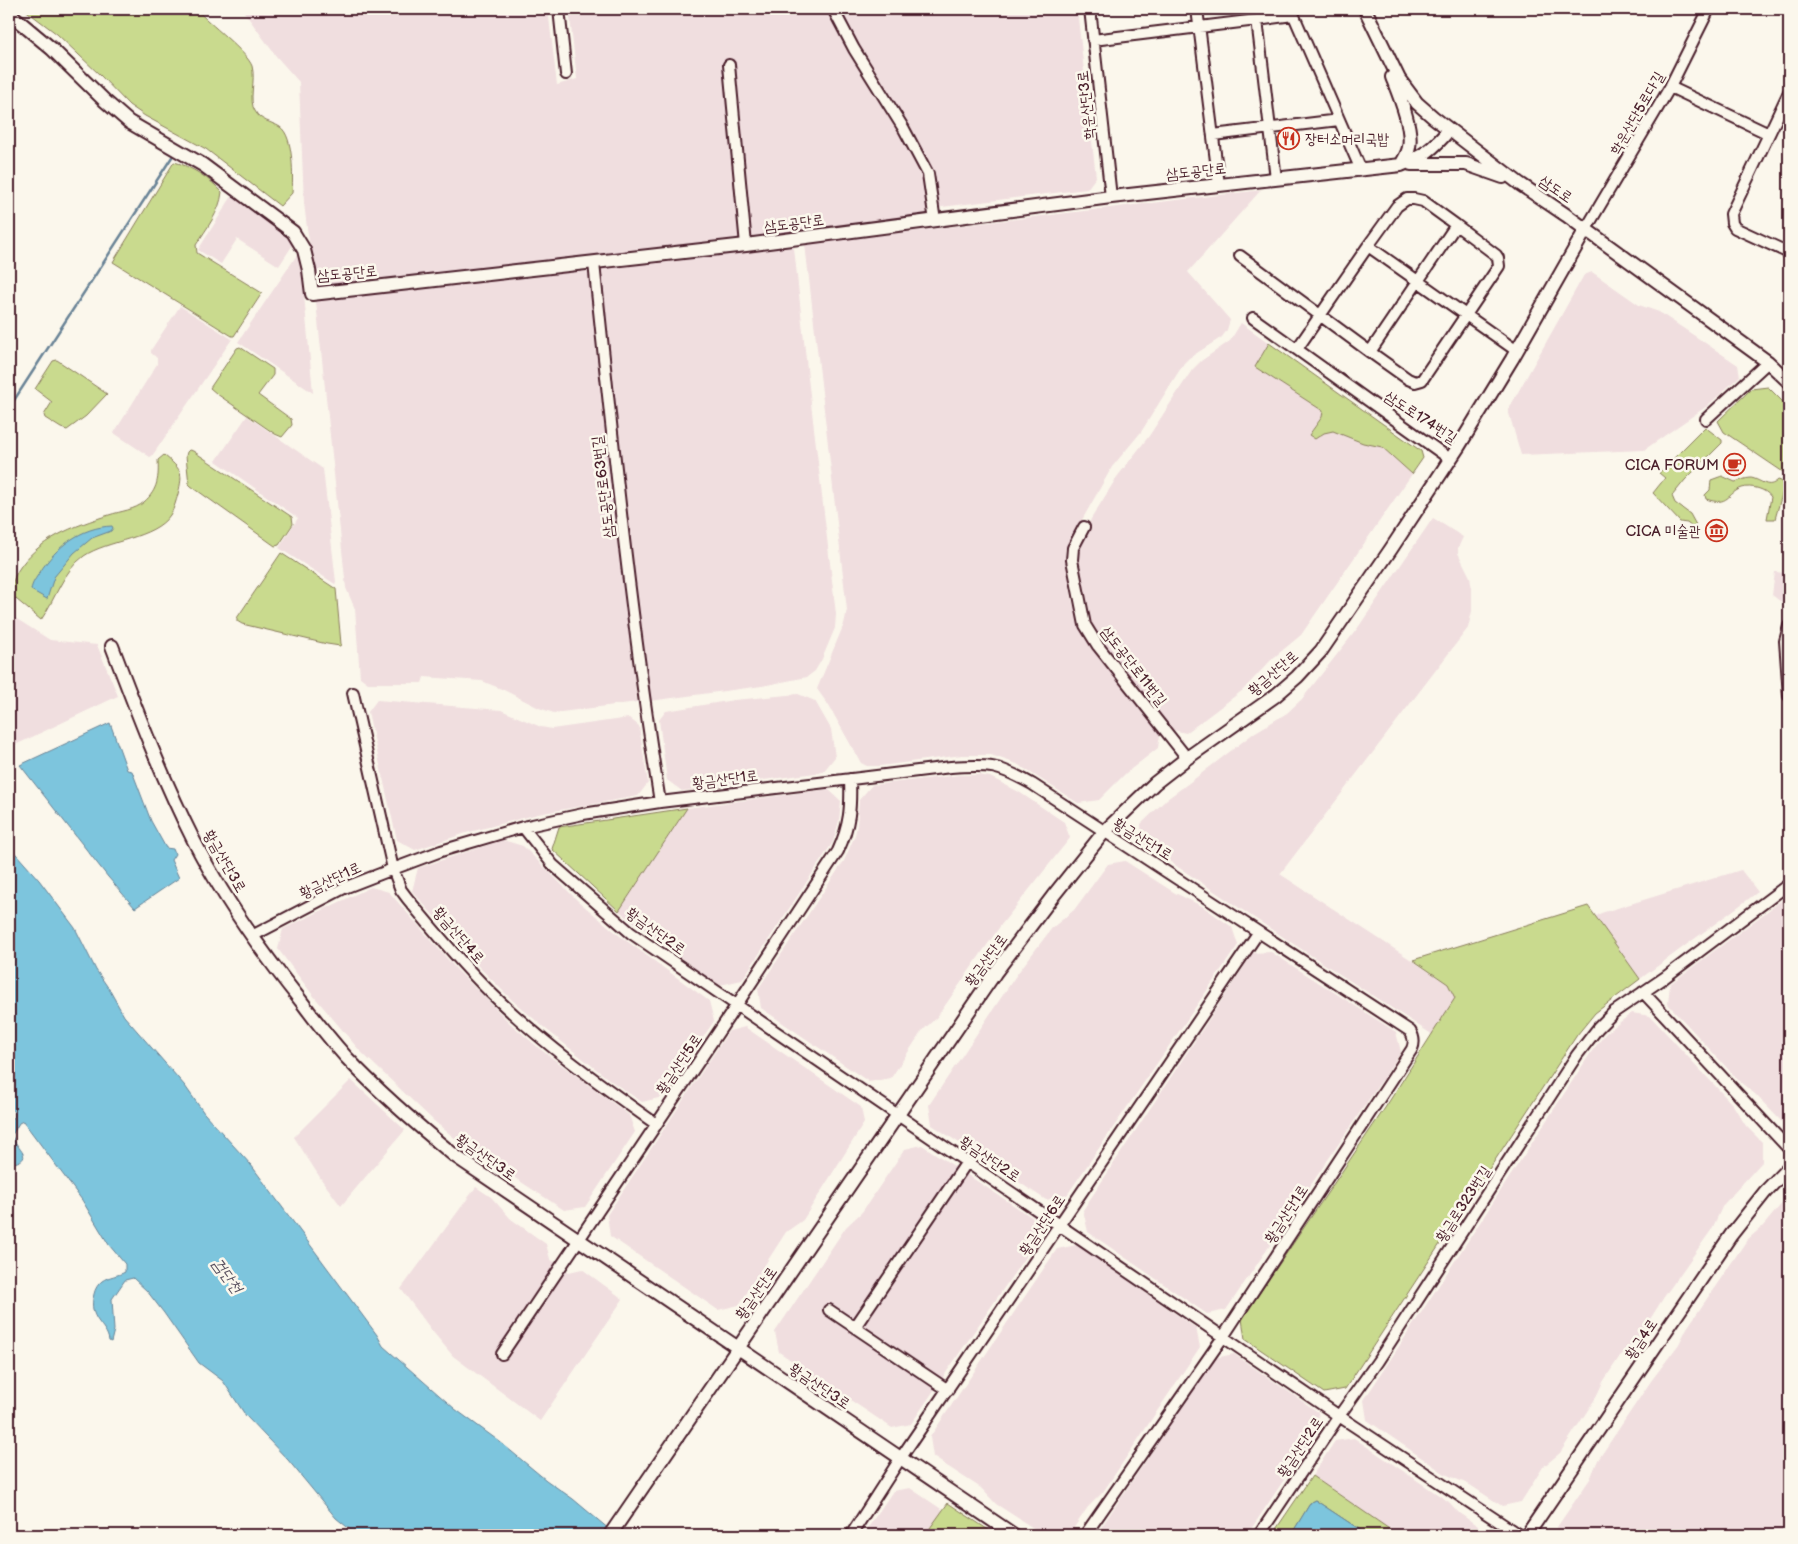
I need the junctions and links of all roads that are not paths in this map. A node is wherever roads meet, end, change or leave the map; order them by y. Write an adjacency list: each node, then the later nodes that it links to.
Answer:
1 (559, 9): 14 (street)
2 (833, 9): 28 (street)
3 (1090, 9): 11 (street, 학운산단3로)
4 (1197, 9): 10 (street)
5 (1365, 9): 12 (street, 삼도로)
6 (1709, 9): 15 (street, 학운산단5로다길)
7 (1292, 12): 9 (street); 17 (street)
8 (9, 13): 35 (street, 삼도공단로)
9 (1257, 20): 10 (street); 18 (street)
10 (1199, 26): 11 (street); 21 (street)
11 (1094, 40): 27 (street, 학운산단3로)
12 (1380, 43): 19 (street, 삼도로); 22 (street)
13 (729, 65): 31 (street, 삼도공단로)
14 (566, 74)
15 (1670, 87): 20 (street); 30 (street, 학운산단5로다길)
16 (1789, 92): 20 (street)
17 (1339, 120): 18 (street); 23 (street)
18 (1270, 129): 21 (street); 24 (street)
19 (1449, 130): 22 (street, 삼도공단로); 25 (street, 삼도로)
20 (1769, 134): 33 (street)
21 (1213, 136): 26 (street)
22 (1400, 165): 23 (street, 삼도공단로); 25 (street)
23 (1361, 170): 24 (street, 삼도공단로)
24 (1276, 179): 26 (street, 삼도공단로)
25 (1520, 184): 30 (street, 삼도로)
26 (1218, 185): 27 (street, 삼도공단로)
27 (1111, 197): 28 (street, 삼도공단로)
28 (935, 220): 31 (street, 삼도공단로)
29 (1456, 225): 32 (street); 36 (street); 37 (street)
30 (1586, 229): 41 (street, 삼도로174번길); 43 (street, 삼도로)
31 (746, 246): 35 (street, 삼도공단로)
32 (1368, 246): 36 (street); 38 (street)
33 (1789, 253)
34 (1240, 256): 38 (street)
35 (594, 263): 54 (street, 삼도공단로63번길)
36 (1418, 281): 37 (street); 42 (street)
37 (1466, 315): 41 (street); 42 (street)
38 (1321, 316): 40 (street); 42 (street)
39 (1253, 318): 40 (street, 삼도로174번길)
40 (1297, 349): 46 (street, 삼도로174번길)
41 (1517, 351): 46 (street, 삼도로174번길)
42 (1370, 352)
43 (1768, 362): 44 (street, 삼도로); 45 (street)
44 (1789, 382)
45 (1706, 419)
46 (1450, 459): 52 (street, 황금산단로)
47 (1084, 527): 52 (street, 삼도공단로11번길)
48 (1789, 626): 51 (street)
49 (112, 646): 60 (street, 황금산단3로)
50 (353, 693): 57 (street, 황금산단4로)
51 (1789, 696)
52 (1187, 758): 56 (street, 황금산단로)
53 (850, 779): 54 (street, 황금산단1로); 56 (street, 황금산단1로); 62 (street, 황금산단5로)
54 (660, 802): 55 (street, 황금산단1로)
55 (523, 827): 57 (street, 황금산단1로); 62 (street, 황금산단2로)
56 (1104, 832): 59 (street, 황금산단1로); 63 (street, 황금산단로)
57 (393, 869): 60 (street, 황금산단1로); 64 (street, 황금산단4로)
58 (1789, 884): 61 (street, 황금로323번길)
59 (1258, 933): 68 (street, 황금산단6로); 72 (street, 황금산단1로)
60 (252, 936): 69 (street, 황금산단3로)
61 (1643, 992): 65 (street); 76 (street, 황금로323번길)
62 (736, 1006): 63 (street, 황금산단2로); 64 (street, 황금산단5로)
63 (898, 1116): 66 (street, 황금산단2로); 73 (street, 황금산단로)
64 (656, 1124): 69 (street, 황금산단5로)
65 (1789, 1150)
66 (967, 1162): 68 (street, 황금산단2로); 71 (street)
67 (1789, 1167): 84 (street, 황금4로)
68 (1060, 1224): 72 (street, 황금산단2로); 75 (street, 황금산단6로)
69 (578, 1241): 73 (street, 황금산단3로); 74 (street, 황금산단5로)
70 (829, 1310): 71 (street)
71 (855, 1327): 75 (street)
72 (1223, 1337): 76 (street, 황금산단2로); 81 (street, 황금산단1로)
73 (737, 1349): 77 (street, 황금산단3로); 78 (street, 황금산단로)
74 (502, 1354)
75 (948, 1390): 77 (street, 황금산단6로)
76 (1339, 1416): 82 (street, 황금산단2로); 83 (street)
77 (900, 1460): 79 (street, 황금산단6로); 80 (street, 황금산단3로)
78 (610, 1535)
79 (851, 1535)
80 (1014, 1535)
81 (1084, 1535)
82 (1259, 1535)
83 (1519, 1535)
84 (1527, 1535)

